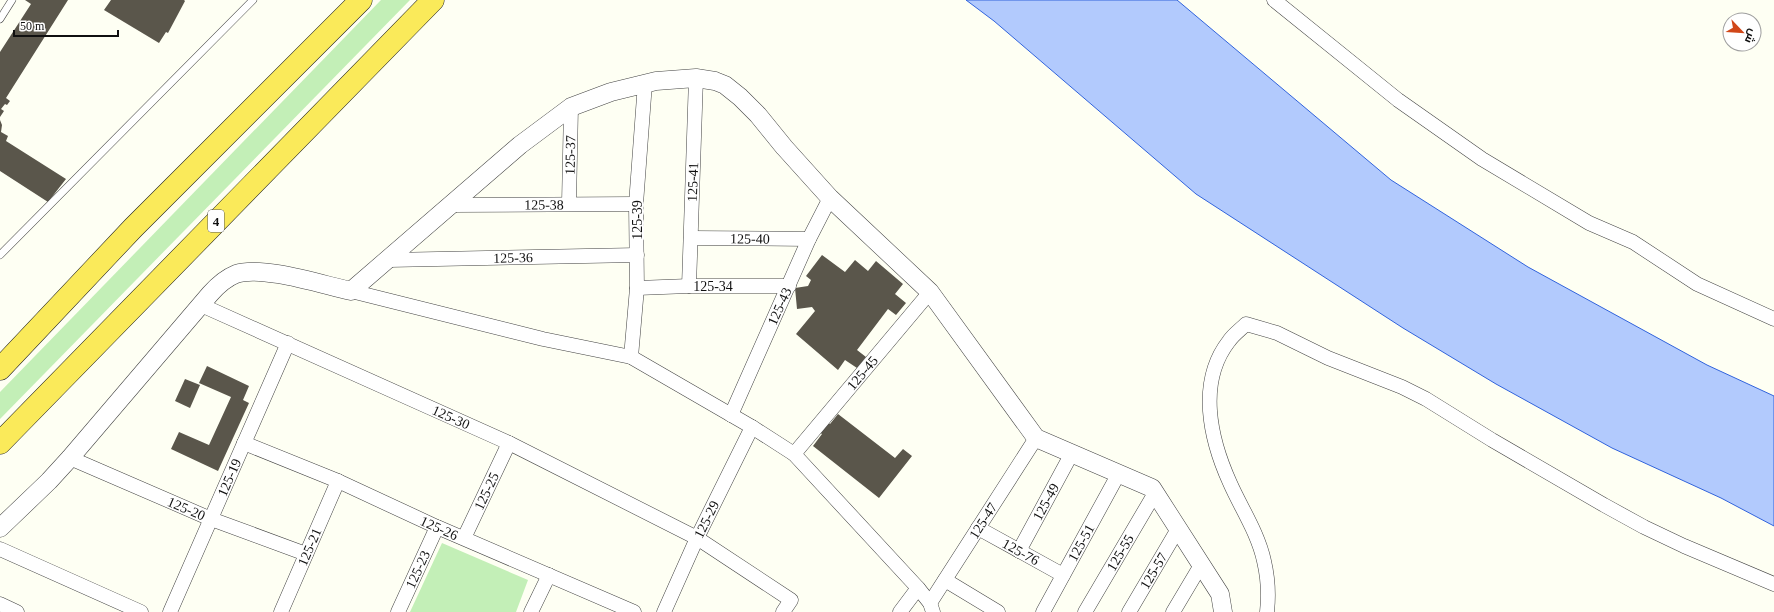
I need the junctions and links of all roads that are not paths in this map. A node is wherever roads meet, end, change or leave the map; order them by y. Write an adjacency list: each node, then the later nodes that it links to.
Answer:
1 (12, 0): 8 (lane)
2 (253, 0): 20 (lane)
3 (355, 0): 9 (highway)
4 (361, 0): 9 (highway)
5 (433, 0): 10 (highway, 4)
6 (450, 0): 10 (highway)
7 (1274, 0): 29 (street)
8 (0, 19)
9 (339, 22): 32 (highway)
10 (375, 58): 36 (highway, 4)
11 (696, 78): 12 (street); 14 (street); 18 (street, 125-41)
12 (645, 83): 13 (street); 16 (street, 125-39)
13 (571, 108): 15 (street, 125-37); 17 (street)
14 (830, 198): 19 (street, 125-43); 27 (street)
15 (569, 203): 16 (street, 125-38); 17 (street, 125-38)
16 (636, 204): 21 (street, 125-39)
17 (452, 205): 22 (street)
18 (691, 238): 19 (street, 125-40); 23 (street, 125-41)
19 (809, 239): 24 (street, 125-43)
20 (0, 255)
21 (637, 256): 22 (street, 125-36); 25 (street, 125-39)
22 (389, 260): 26 (street)
23 (688, 286): 24 (street, 125-34); 25 (street, 125-34)
24 (790, 286): 33 (street, 125-43)
25 (637, 288): 31 (street, 125-39)
26 (351, 291): 28 (street); 31 (street)
27 (930, 292): 35 (street); 40 (street, 125-45)
28 (201, 305): 30 (street, 125-30); 41 (street)
29 (1774, 319)
30 (288, 344): 37 (street, 125-19); 38 (street, 125-30)
31 (631, 357): 33 (street)
32 (0, 369)
33 (731, 415): 34 (street)
34 (752, 427): 40 (street); 51 (street, 125-29)
35 (1036, 438): 39 (street); 48 (street, 125-47)
36 (0, 443)
37 (244, 443): 43 (street, 125-26); 45 (street, 125-19)
38 (509, 443): 50 (street, 125-25); 51 (street, 125-30)
39 (1072, 453): 42 (street); 53 (street, 125-49)
40 (794, 454): 60 (street)
41 (70, 458): 45 (street, 125-20); 47 (street)
42 (1119, 473): 44 (street); 57 (street, 125-51)
43 (338, 481): 46 (street, 125-26); 54 (street, 125-21)
44 (1155, 493): 49 (street); 76 (street, 125-55)
45 (211, 519): 54 (street, 125-20); 67 (street, 125-19)
46 (437, 527): 50 (street, 125-26); 69 (street, 125-23)
47 (0, 528)
48 (978, 528): 53 (street, 125-76); 58 (street, 125-47)
49 (1178, 529): 55 (street); 77 (street, 125-57)
50 (464, 538): 56 (street, 125-26)
51 (698, 538): 72 (street, 125-29); 73 (street, 125-30)
52 (0, 549): 66 (street)
53 (1019, 550): 57 (street, 125-76)
54 (306, 554): 68 (street, 125-21)
55 (1202, 565): 63 (street); 78 (street)
56 (549, 575): 70 (street); 71 (street, 125-26)
57 (1063, 575): 64 (street, 125-51)
58 (945, 580): 62 (street, 125-47); 75 (street)
59 (1774, 584): 79 (street)
60 (918, 588): 62 (street); 74 (street)
61 (0, 604): 65 (street)
62 (931, 608)
63 (1221, 610)
64 (1046, 611)
65 (17, 612)
66 (141, 612)
67 (170, 612)
68 (281, 612)
69 (398, 612)
70 (531, 612)
71 (634, 612)
72 (664, 612)
73 (783, 612)
74 (900, 612)
75 (998, 612)
76 (1085, 612)
77 (1129, 612)
78 (1173, 612)
79 (1267, 612)

